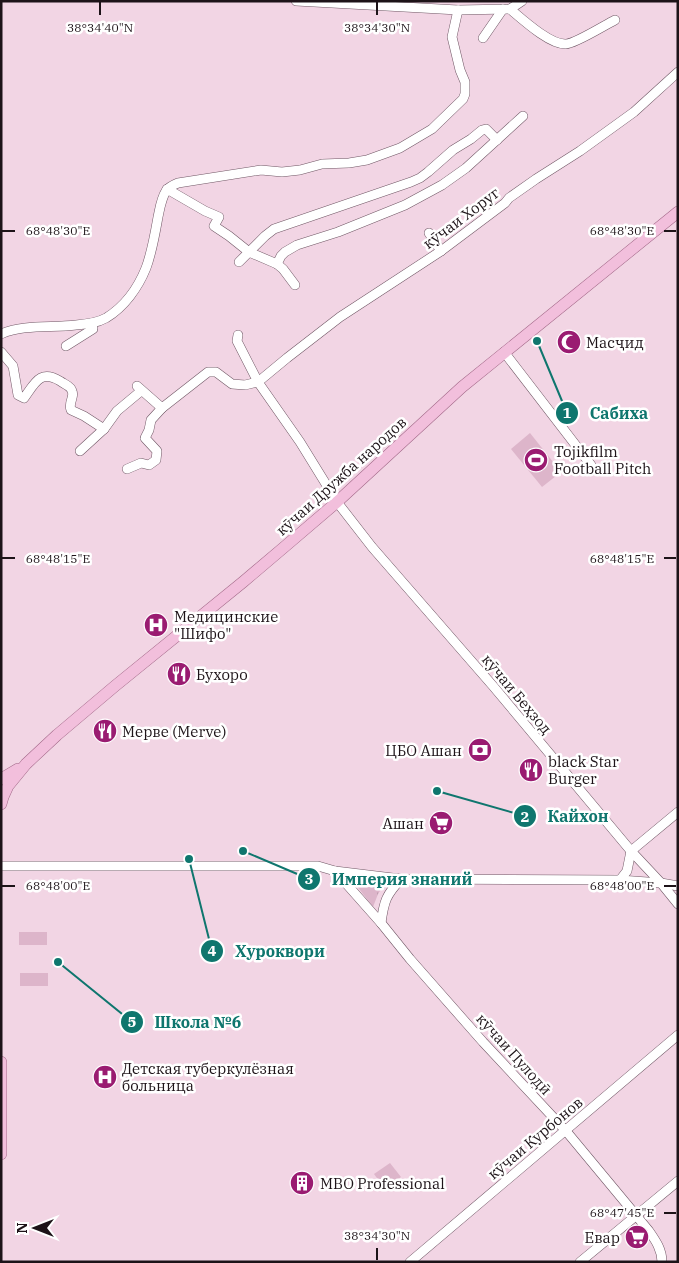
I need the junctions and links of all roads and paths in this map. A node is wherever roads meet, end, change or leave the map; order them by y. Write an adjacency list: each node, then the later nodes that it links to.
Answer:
1 (296, 1): 4 (street)
2 (522, 1): 3 (street)
3 (506, 9): 4 (street); 5 (street); 6 (street)
4 (458, 10): 10 (street)
5 (615, 20)
6 (482, 38)
7 (678, 72): 13 (street, кӯчаи Хоруг)
8 (523, 116): 9 (street)
9 (497, 140): 14 (street); 16 (street)
10 (167, 189): 14 (street); 19 (street)
11 (678, 212): 24 (main road, кӯчаи Дружба народов)
12 (429, 233): 13 (street)
13 (441, 251): 25 (street, кӯчаи Хоруг)
14 (249, 252): 15 (street); 16 (street)
15 (239, 262)
16 (276, 264): 17 (street)
17 (295, 285)
18 (110, 322): 19 (street)
19 (92, 326): 20 (street); 22 (street)
20 (1, 334)
21 (238, 335): 25 (street, кӯчаи Беҳзод)
22 (66, 346)
23 (1, 352): 27 (street)
24 (504, 352): 29 (street); 31 (main road, кӯчаи Дружба народов)
25 (258, 382): 26 (street); 31 (street, кӯчаи Беҳзод)
26 (162, 408): 27 (street); 30 (street)
27 (104, 429): 28 (street)
28 (80, 452)
29 (591, 465)
30 (128, 469)
31 (337, 502): 32 (main road, кӯчаи Дружба народов); 36 (street, кӯчаи Беҳзод)
32 (26, 764): 33 (main road); 34 (main road)
33 (1, 779)
34 (1, 804)
35 (678, 812): 36 (street)
36 (631, 851): 40 (street); 41 (street, кӯчаи Беҳзод)
37 (1, 866): 38 (street)
38 (335, 871): 39 (street); 44 (street, кӯчаи Пулодӣ)
39 (401, 879): 40 (street); 44 (street)
40 (620, 880): 41 (street)
41 (661, 882): 42 (street); 43 (street, кӯчаи Беҳзод)
42 (678, 886)
43 (678, 904)
44 (381, 922): 48 (street, кӯчаи Пулодӣ)
45 (678, 1035): 48 (street, кӯчаи Курбонов)
46 (1, 1062): 47 (main road)
47 (2, 1102): 49 (main road)
48 (566, 1131): 51 (street, кӯчаи Пулодӣ); 52 (street, кӯчаи Курбонов)
49 (1, 1154)
50 (678, 1181): 51 (street)
51 (635, 1216): 53 (street); 54 (street, кӯчаи Пулодӣ)
52 (411, 1262)
53 (580, 1262)
54 (662, 1262)

